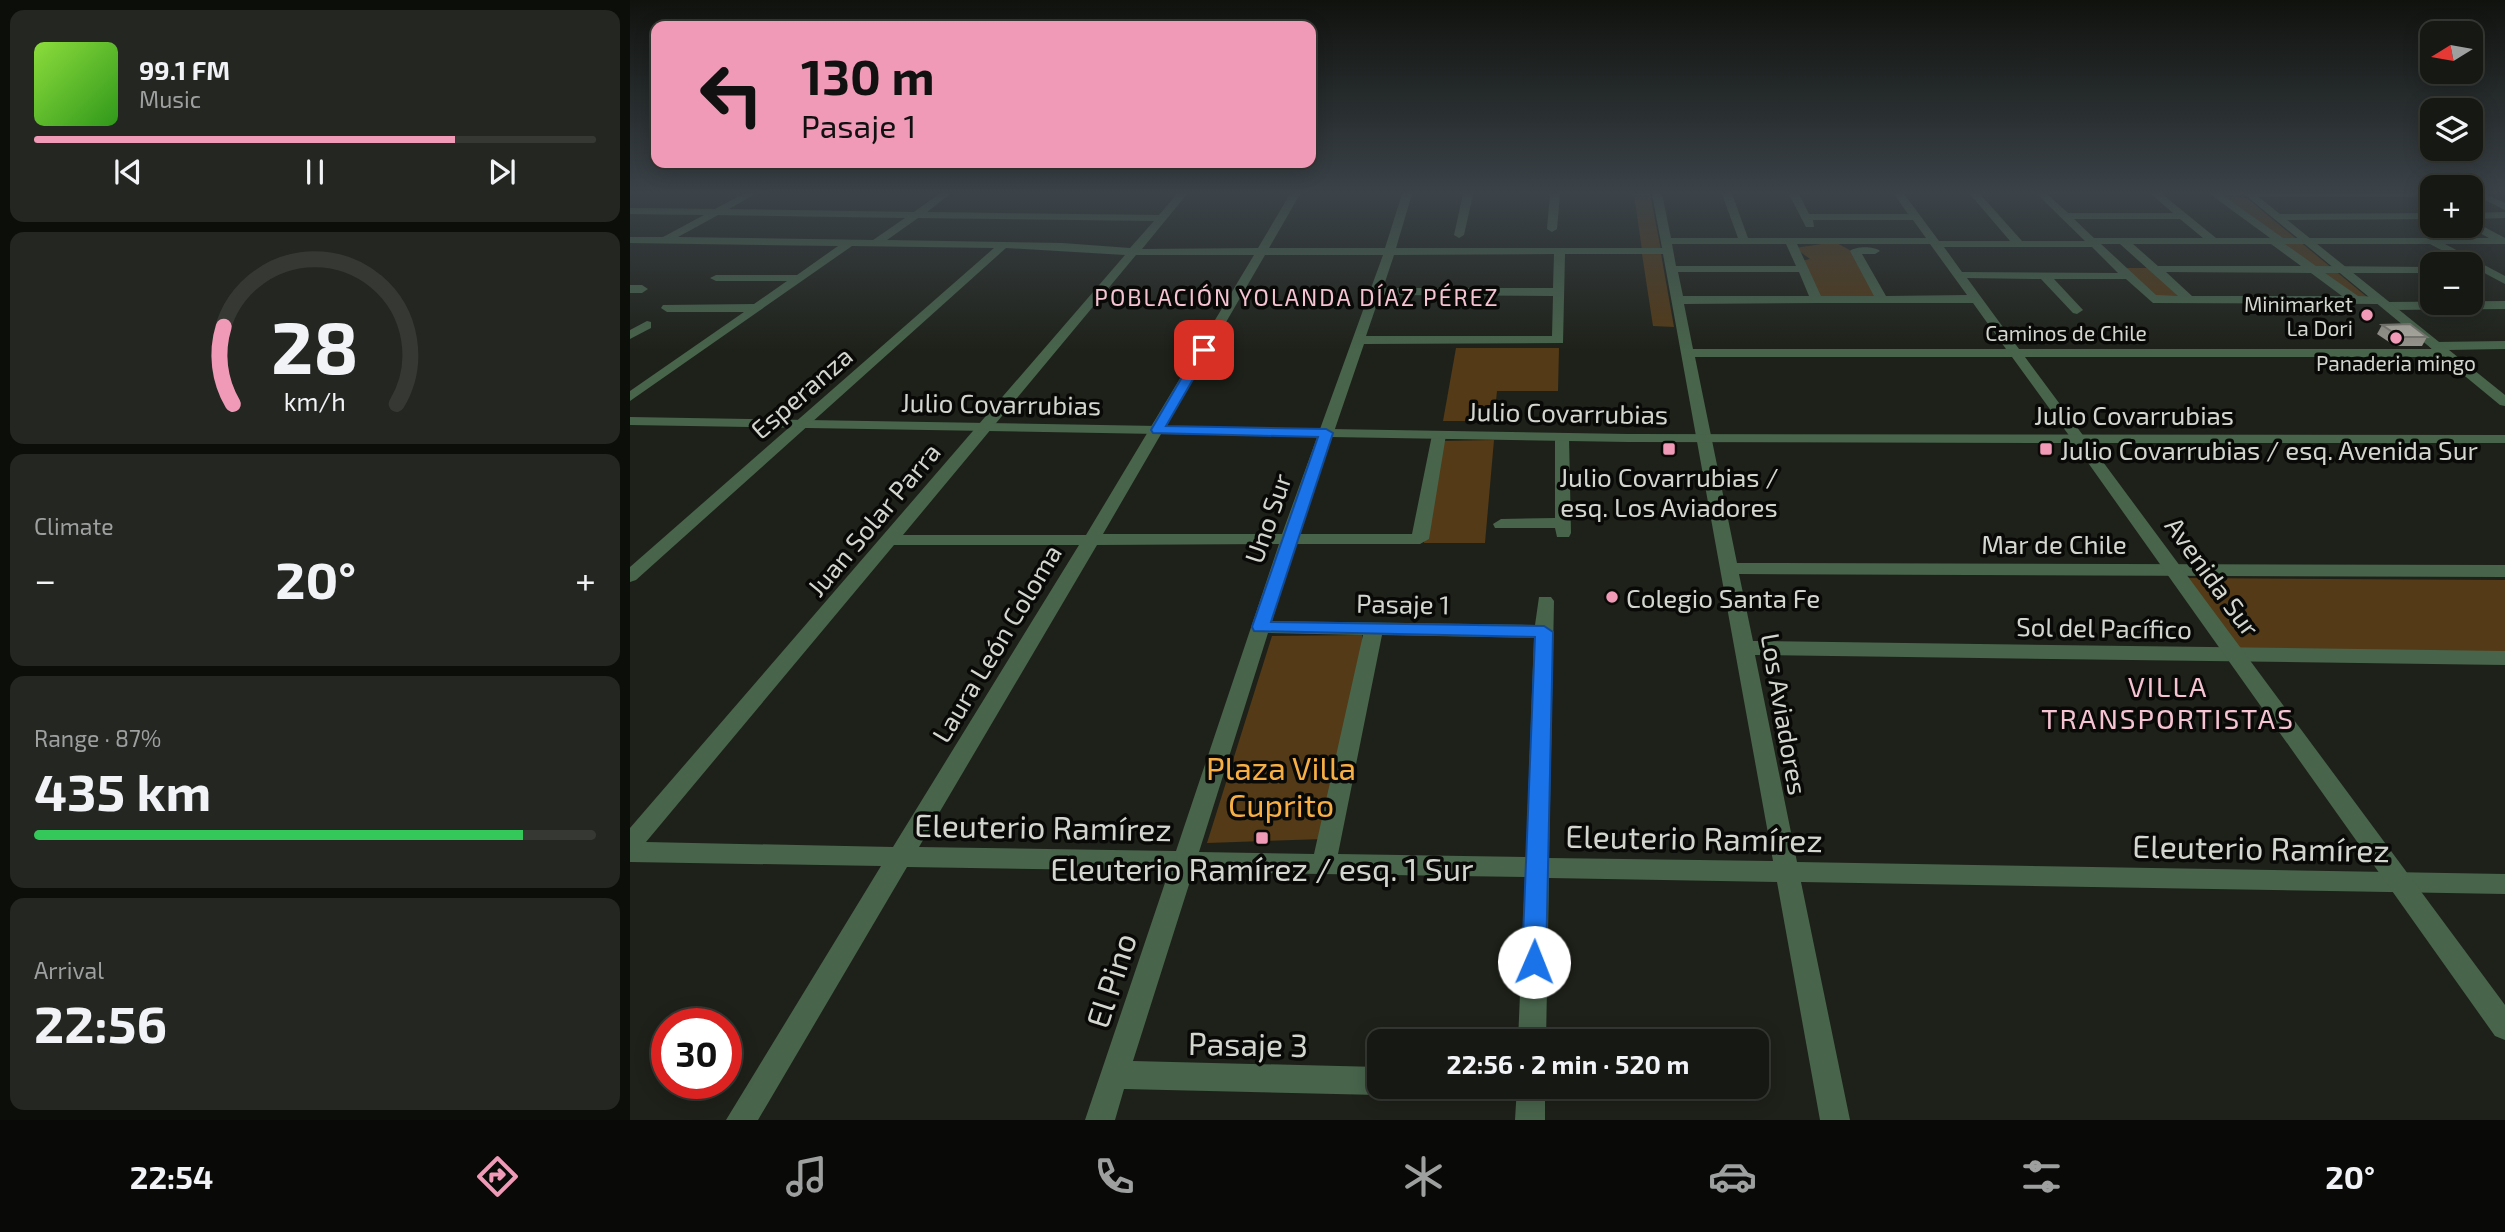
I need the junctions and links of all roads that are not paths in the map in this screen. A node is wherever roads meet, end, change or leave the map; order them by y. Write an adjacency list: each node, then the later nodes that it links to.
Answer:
1 (845, 246): 33 (street)
2 (1003, 246): 58 (street, Esperanza)
3 (1050, 246): 18 (street)
4 (1138, 246): 18 (street, Juan Solar Parra)
5 (1264, 246): 19 (street, Laura León Coloma)
6 (1392, 246): 20 (street, Uno Sur)
7 (1661, 246): 17 (street)
8 (1667, 246): 23 (street, Los Aviadores)
9 (1792, 246): 24 (street)
10 (1920, 246): 37 (street)
11 (1938, 246): 29 (street, Avenida Sur)
12 (2097, 246): 21 (street)
13 (2129, 246): 22 (street)
14 (2284, 246): 25 (street)
15 (2313, 246): 28 (street)
16 (2441, 246): 27 (street)
17 (1560, 251): 20 (street); 36 (street)
18 (1133, 252): 19 (street); 59 (street, Juan Solar Parra)
19 (1261, 252): 20 (street); 60 (street, Laura León Coloma)
20 (1390, 252): 35 (street, Uno Sur)
21 (2116, 264): 22 (street); 31 (street)
22 (2152, 267): 25 (street); 39 (street)
23 (1672, 269): 24 (street); 40 (street, Los Aviadores)
24 (1803, 269): 41 (street)
25 (2313, 270): 28 (street); 42 (street)
26 (2420, 270): 28 (street)
27 (2484, 270): 34 (street)
28 (2343, 271): 43 (street)
29 (1958, 275): 30 (street); 38 (street, Avenida Sur)
30 (2044, 275): 31 (street); 47 (street)
31 (2128, 276): 39 (street)
32 (716, 278): 33 (street)
33 (800, 278): 46 (street)
34 (2505, 281)
35 (1376, 291): 36 (street); 50 (street, Uno Sur)
36 (1559, 292): 50 (street)
37 (1882, 299): 38 (street); 41 (street)
38 (1976, 299): 54 (street, Avenida Sur)
39 (2189, 299): 42 (street)
40 (1677, 300): 41 (street); 53 (street, Los Aviadores)
41 (1817, 300)
42 (2355, 300): 43 (street)
43 (2383, 303): 44 (street); 52 (street)
44 (2505, 305)
45 (667, 308): 46 (street)
46 (757, 308): 55 (street)
47 (2077, 310)
48 (647, 325): 49 (street)
49 (630, 335)
50 (1359, 340): 61 (street, Uno Sur)
51 (2505, 345): 52 (street, Caminos de Chile)
52 (2440, 349): 54 (street, Caminos de Chile); 56 (street)
53 (1687, 353): 54 (street, Caminos de Chile); 64 (street, Los Aviadores)
54 (2015, 353): 65 (street, Avenida Sur)
55 (630, 397)
56 (2505, 402)
57 (630, 421): 58 (street, Julio Covarrubias)
58 (802, 424): 59 (street, Julio Covarrubias); 74 (street, Esperanza)
59 (986, 427): 60 (street, Julio Covarrubias); 69 (street, Juan Solar Parra)
60 (1157, 430): 61 (street, Julio Covarrubias); 70 (street, Laura León Coloma)
61 (1326, 433): 62 (street, Julio Covarrubias); 68 (street, Uno Sur)
62 (1438, 435): 63 (street, Julio Covarrubias); 68 (street)
63 (1562, 437): 64 (street, Julio Covarrubias); 67 (street)
64 (1704, 438): 65 (street, Julio Covarrubias); 71 (street, Los Aviadores)
65 (2078, 438): 66 (street, Julio Covarrubias); 72 (street, Avenida Sur)
66 (2505, 439)
67 (1501, 524)
68 (1289, 539): 70 (street); 76 (street, Uno Sur)
69 (891, 540): 70 (street); 82 (street, Juan Solar Parra)
70 (1091, 540): 84 (street, Laura León Coloma)
71 (1729, 568): 72 (street, Mar de Chile); 79 (street, Los Aviadores)
72 (2173, 569): 73 (street, Mar de Chile); 80 (street, Avenida Sur)
73 (2505, 571)
74 (630, 576)
75 (1545, 601): 78 (street)
76 (1261, 627): 77 (street, Pasaje 1); 85 (street, Uno Sur)
77 (1374, 629): 78 (street, Pasaje 1); 86 (street)
78 (1544, 632): 87 (street)
79 (1745, 648): 80 (street, Sol del Pacífico); 88 (street, Los Aviadores)
80 (2236, 655): 81 (street, Sol del Pacífico); 89 (street, Avenida Sur)
81 (2505, 658)
82 (630, 845)
83 (630, 852): 84 (street, Eleuterio Ramírez)
84 (900, 857): 85 (street, Eleuterio Ramírez); 96 (street, Laura León Coloma)
85 (1185, 861): 86 (street, Eleuterio Ramírez); 93 (street, El Pino)
86 (1324, 863): 87 (street, Eleuterio Ramírez)
87 (1536, 868): 88 (street, Eleuterio Ramírez); 92 (street)
88 (1786, 872): 89 (street, Eleuterio Ramírez); 99 (street, Los Aviadores)
89 (2399, 882): 90 (street, Eleuterio Ramírez); 91 (street, Avenida Sur)
90 (2505, 884)
91 (2505, 1027)
92 (1532, 1029)
93 (1115, 1075): 94 (street, Pasaje 3); 97 (street, El Pino)
94 (1367, 1081)
95 (1531, 1099): 98 (street)
96 (741, 1120)
97 (1100, 1120)
98 (1530, 1120)
99 (1835, 1120)

